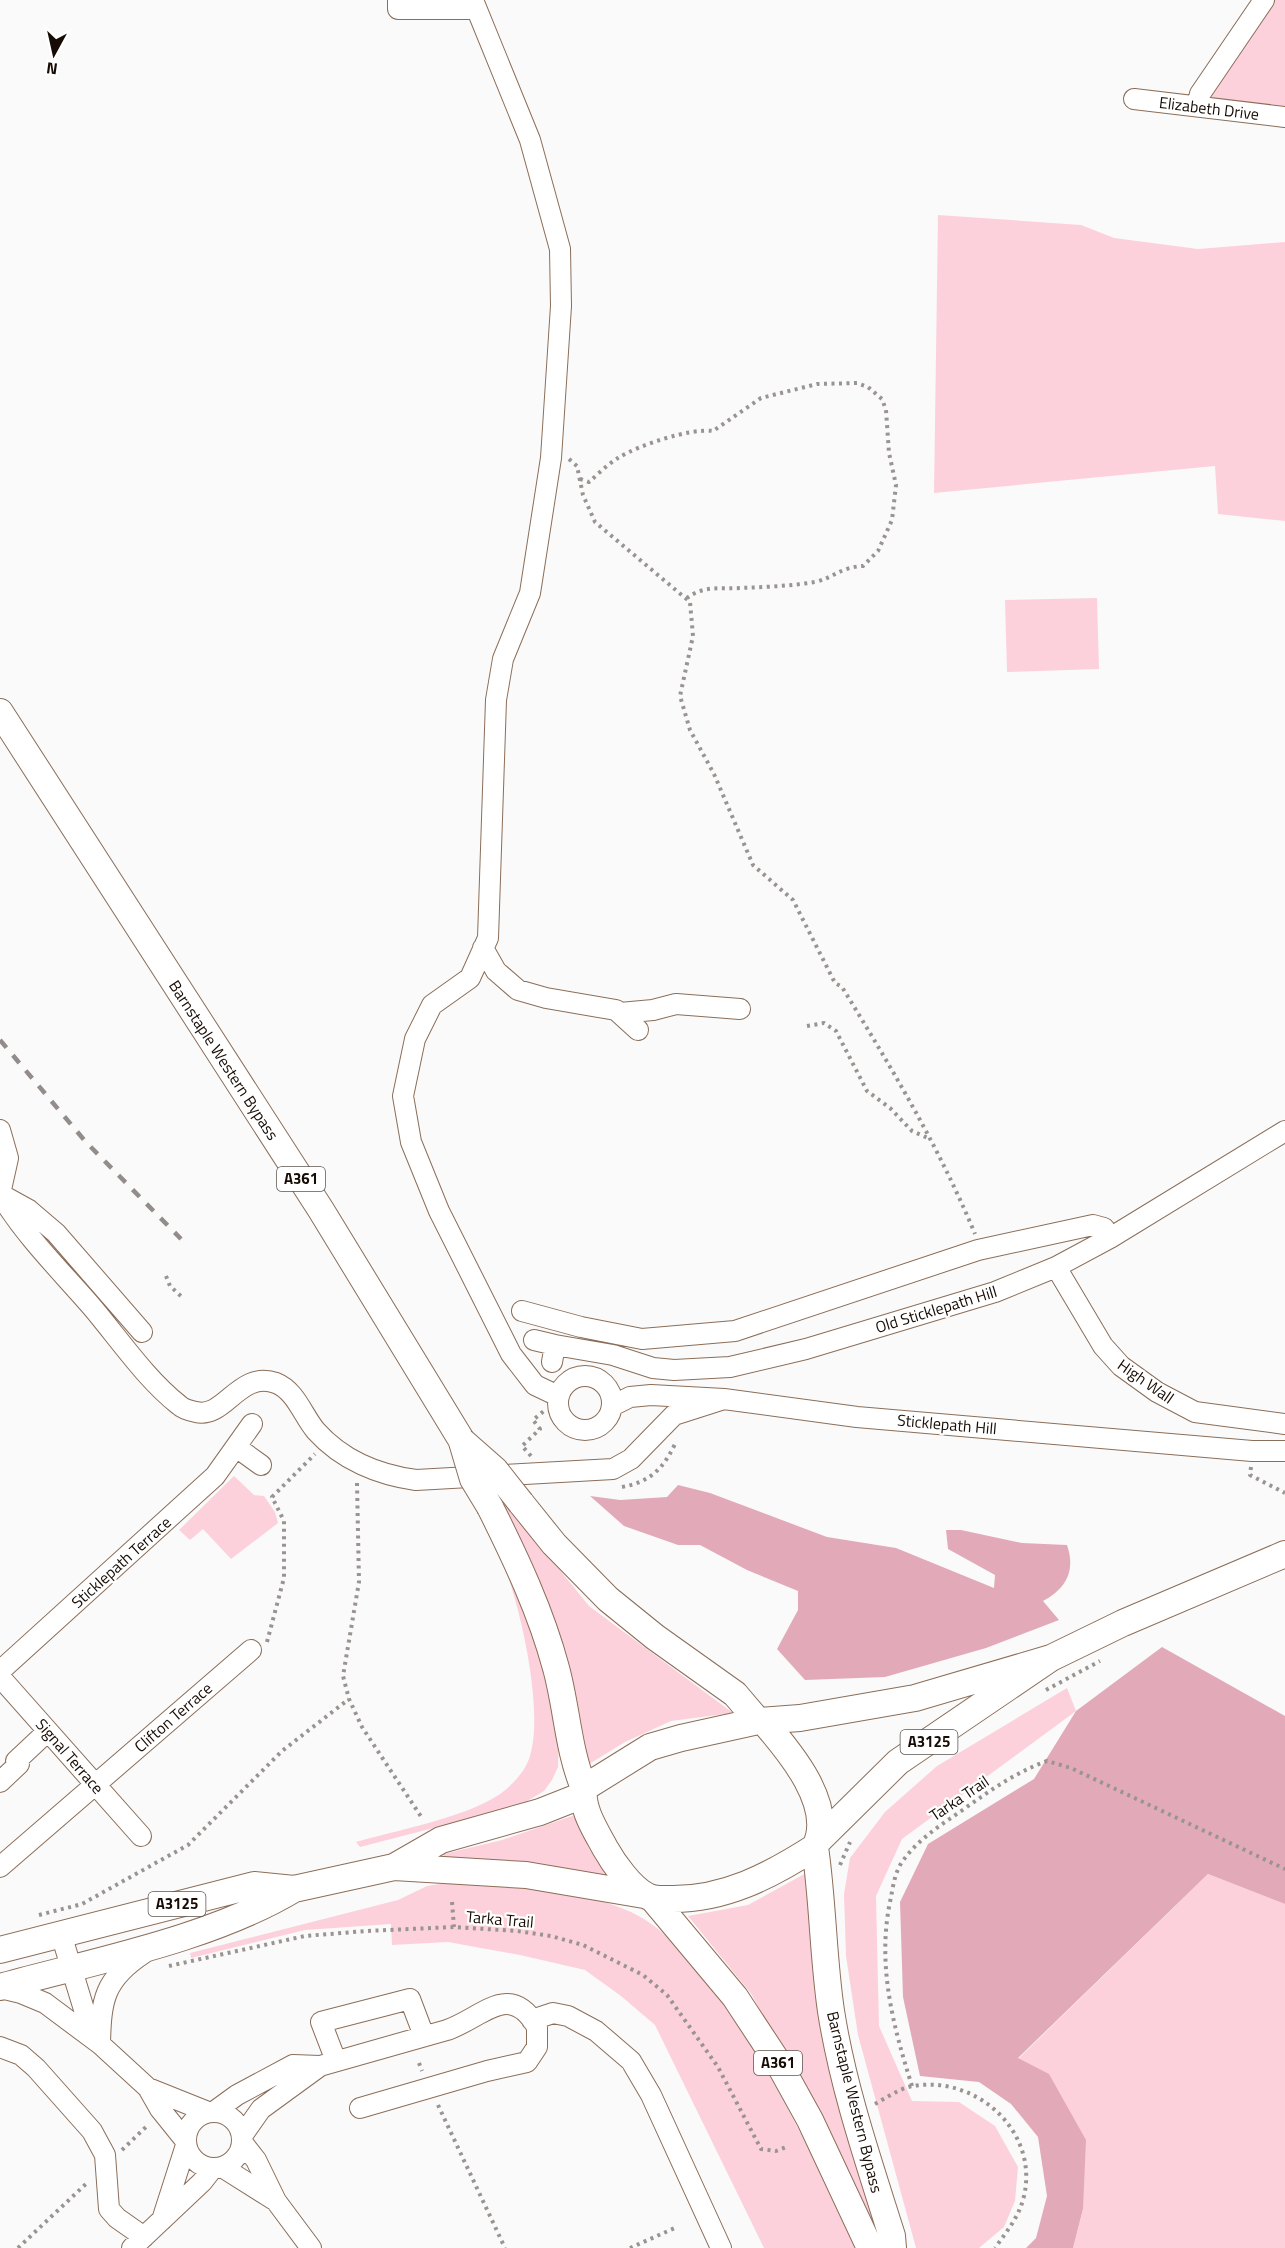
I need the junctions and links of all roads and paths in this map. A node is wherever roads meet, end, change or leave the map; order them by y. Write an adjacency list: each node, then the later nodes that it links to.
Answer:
1 (398, 0): 3 (street)
2 (1264, 0): 6 (street)
3 (442, 5): 4 (street)
4 (474, 5): 8 (street)
5 (1134, 99): 6 (street, Elizabeth Drive)
6 (1197, 106): 7 (street, Elizabeth Drive)
7 (1285, 117)
8 (552, 451): 9 (path); 14 (street)
9 (579, 478): 10 (path); 11 (path)
10 (589, 482): 11 (path); 12 (path)
11 (582, 493): 12 (path)
12 (687, 598): 21 (path)
13 (0, 712): 36 (main road, Barnstaple Western Bypass / A361)
14 (483, 948): 16 (street); 31 (street)
15 (740, 1009): 16 (street)
16 (620, 1013): 18 (street)
17 (807, 1026): 21 (path)
18 (638, 1030)
19 (0, 1130): 22 (street)
20 (1285, 1131): 23 (street, Old Sticklepath Hill)
21 (931, 1139): 24 (path)
22 (0, 1194): 29 (street); 42 (street)
23 (1110, 1238): 24 (street); 25 (street, Old Sticklepath Hill)
24 (982, 1249): 28 (street)
25 (1056, 1267): 30 (street, Old Sticklepath Hill); 34 (street, High Wall)
26 (166, 1276): 27 (path)
27 (183, 1298)
28 (522, 1311)
29 (142, 1332)
30 (534, 1340)
31 (552, 1394): 33 (street); 33 (street); 42 (path)
32 (724, 1399): 33 (street, Sticklepath Hill); 39 (street, Sticklepath Hill); 42 (street)
33 (612, 1406)
34 (1285, 1424)
35 (252, 1425): 37 (street, Sticklepath Terrace)
36 (462, 1441): 53 (main road, Barnstaple Western Bypass / A361, bridge); 57 (main road, Barnstaple Western Bypass / A361, bridge)
37 (236, 1447): 41 (street); 49 (street, Sticklepath Terrace)
38 (320, 1449): 46 (path)
39 (1252, 1451): 40 (street, Sticklepath Hill); 44 (path)
40 (1285, 1451)
41 (261, 1465)
42 (538, 1472)
43 (358, 1476): 52 (path)
44 (1285, 1493)
45 (1285, 1554): 47 (main road, A3125)
46 (251, 1650): 56 (street, Clifton Terrace)
47 (1051, 1658): 53 (main road, A3125); 61 (main road, A3125)
48 (1106, 1658): 51 (path)
49 (0, 1671)
50 (0, 1677): 54 (street, Signal Terrace)
51 (1038, 1694)
52 (349, 1699): 58 (path); 69 (path)
53 (761, 1721): 57 (main road); 61 (main road)
54 (48, 1731): 55 (street); 56 (street, Signal Terrace)
55 (0, 1782)
56 (95, 1785): 59 (street, Signal Terrace); 62 (street, Clifton Terrace)
57 (584, 1792): 63 (main road, A3125); 67 (main road)
58 (422, 1818)
59 (141, 1836)
60 (852, 1838): 65 (path)
61 (817, 1844): 67 (main road); 101 (main road, Barnstaple Western Bypass)
62 (0, 1867)
63 (394, 1867): 66 (main road, A3125); 67 (main road, A3125)
64 (1285, 1869): 82 (path, Tarka Trail)
65 (840, 1873)
66 (294, 1889): 71 (main road, A3125); 73 (main road, A3125)
67 (649, 1897): 100 (main road, Barnstaple Western Bypass / A361)
68 (452, 1902): 70 (path, Tarka Trail)
69 (31, 1917)
70 (454, 1927): 73 (path); 90 (path, Tarka Trail)
71 (61, 1934): 72 (main road, A3125); 74 (street)
72 (0, 1950)
73 (160, 1956): 74 (main road, A3125); 78 (street)
74 (71, 1967): 75 (main road, A3125); 78 (street)
75 (0, 1988): 78 (street)
76 (532, 2020): 77 (street); 84 (street); 99 (street)
77 (424, 2036): 80 (street); 80 (street)
78 (100, 2044): 83 (street)
79 (0, 2047): 95 (street)
80 (328, 2063): 87 (street); 88 (street)
81 (418, 2063): 84 (path)
82 (912, 2086): 85 (path); 102 (path)
83 (148, 2088): 87 (street); 89 (street)
84 (430, 2088): 86 (street); 97 (path)
85 (875, 2104)
86 (360, 2108)
87 (211, 2112): 88 (street); 89 (street)
88 (242, 2139): 91 (street); 92 (street)
89 (185, 2142): 91 (street); 93 (street)
90 (789, 2146)
91 (217, 2167): 92 (street); 93 (street)
92 (276, 2201): 96 (street)
93 (162, 2220): 95 (street)
94 (677, 2227): 98 (path)
95 (138, 2243)
96 (311, 2248)
97 (505, 2248)
98 (630, 2248)
99 (721, 2248)
100 (870, 2248)
101 (893, 2248)
102 (995, 2248)

